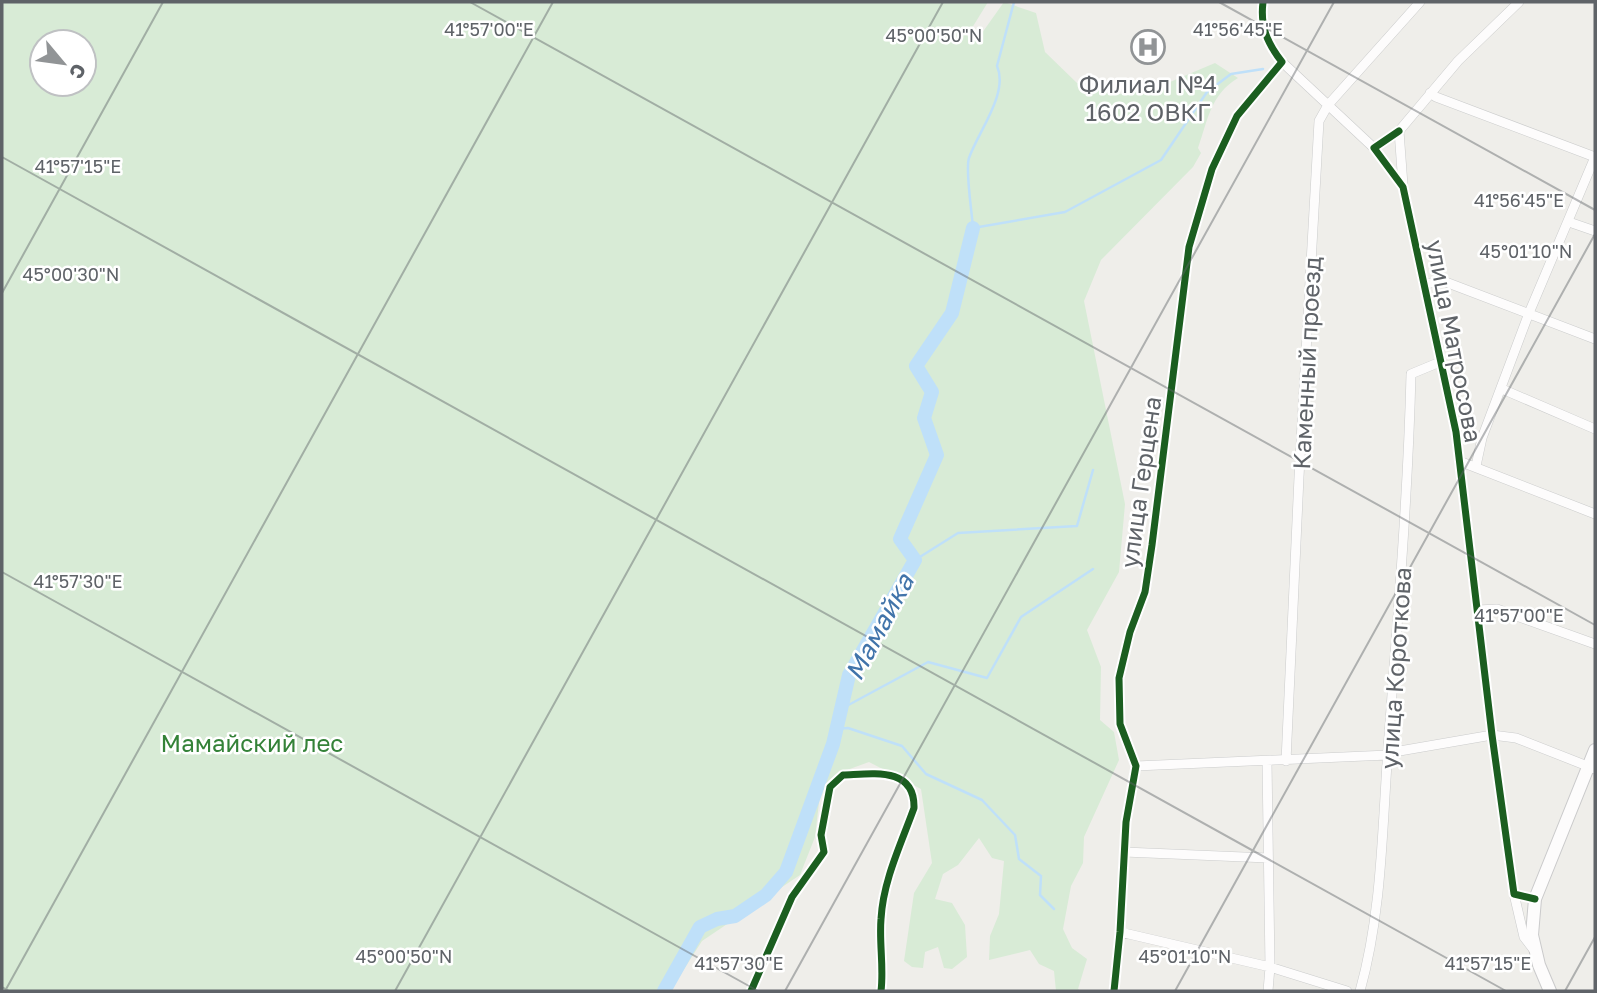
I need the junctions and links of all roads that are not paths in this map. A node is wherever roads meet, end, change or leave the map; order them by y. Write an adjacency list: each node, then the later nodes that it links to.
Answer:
1 (1263, 2): 4 (street)
2 (1420, 2): 6 (street, Каменный проезд)
3 (1518, 2): 5 (street)
4 (1282, 62): 6 (street, улица Матросова); 29 (street, улица Герцена)
5 (1430, 93): 7 (street); 9 (street)
6 (1328, 105): 8 (street, улица Матросова); 27 (street, Каменный проезд)
7 (1399, 131): 8 (street); 10 (street, улица Матросова)
8 (1374, 148): 10 (street, улица Матросова)
9 (1595, 157): 11 (street)
10 (1403, 187): 13 (street, улица Матросова)
11 (1569, 222): 12 (street); 14 (street)
12 (1595, 231)
13 (1425, 284): 14 (street); 16 (street, улица Матросова)
14 (1529, 313): 15 (street); 17 (street)
15 (1595, 339)
16 (1440, 362): 19 (street, улица Матросова); 26 (street, улица Короткова)
17 (1502, 389): 18 (street); 20 (street)
18 (1595, 429)
19 (1459, 461): 20 (street); 22 (street, улица Матросова)
20 (1476, 466): 21 (street)
21 (1595, 513)
22 (1478, 610): 23 (street); 24 (street, улица Матросова)
23 (1595, 643)
24 (1492, 735): 26 (street); 30 (street); 33 (street, улица Матросова)
25 (1595, 750): 30 (main road)
26 (1388, 754): 27 (street); 43 (street, улица Короткова)
27 (1286, 761): 28 (street)
28 (1267, 762): 29 (street); 32 (street)
29 (1136, 766): 31 (street, улица Герцена)
30 (1592, 767): 34 (main road)
31 (1125, 852): 32 (street); 35 (street, улица Герцена)
32 (1268, 858): 37 (street)
33 (1514, 894): 34 (street); 36 (street, улица Матросова)
34 (1535, 900): 36 (main road)
35 (1120, 932): 37 (street); 40 (street, улица Герцена)
36 (1535, 952): 44 (main road)
37 (1270, 967): 41 (street); 42 (street)
38 (751, 991): 39 (street)
39 (881, 991)
40 (1114, 991)
41 (1268, 991)
42 (1347, 991)
43 (1360, 991)
44 (1550, 991)

